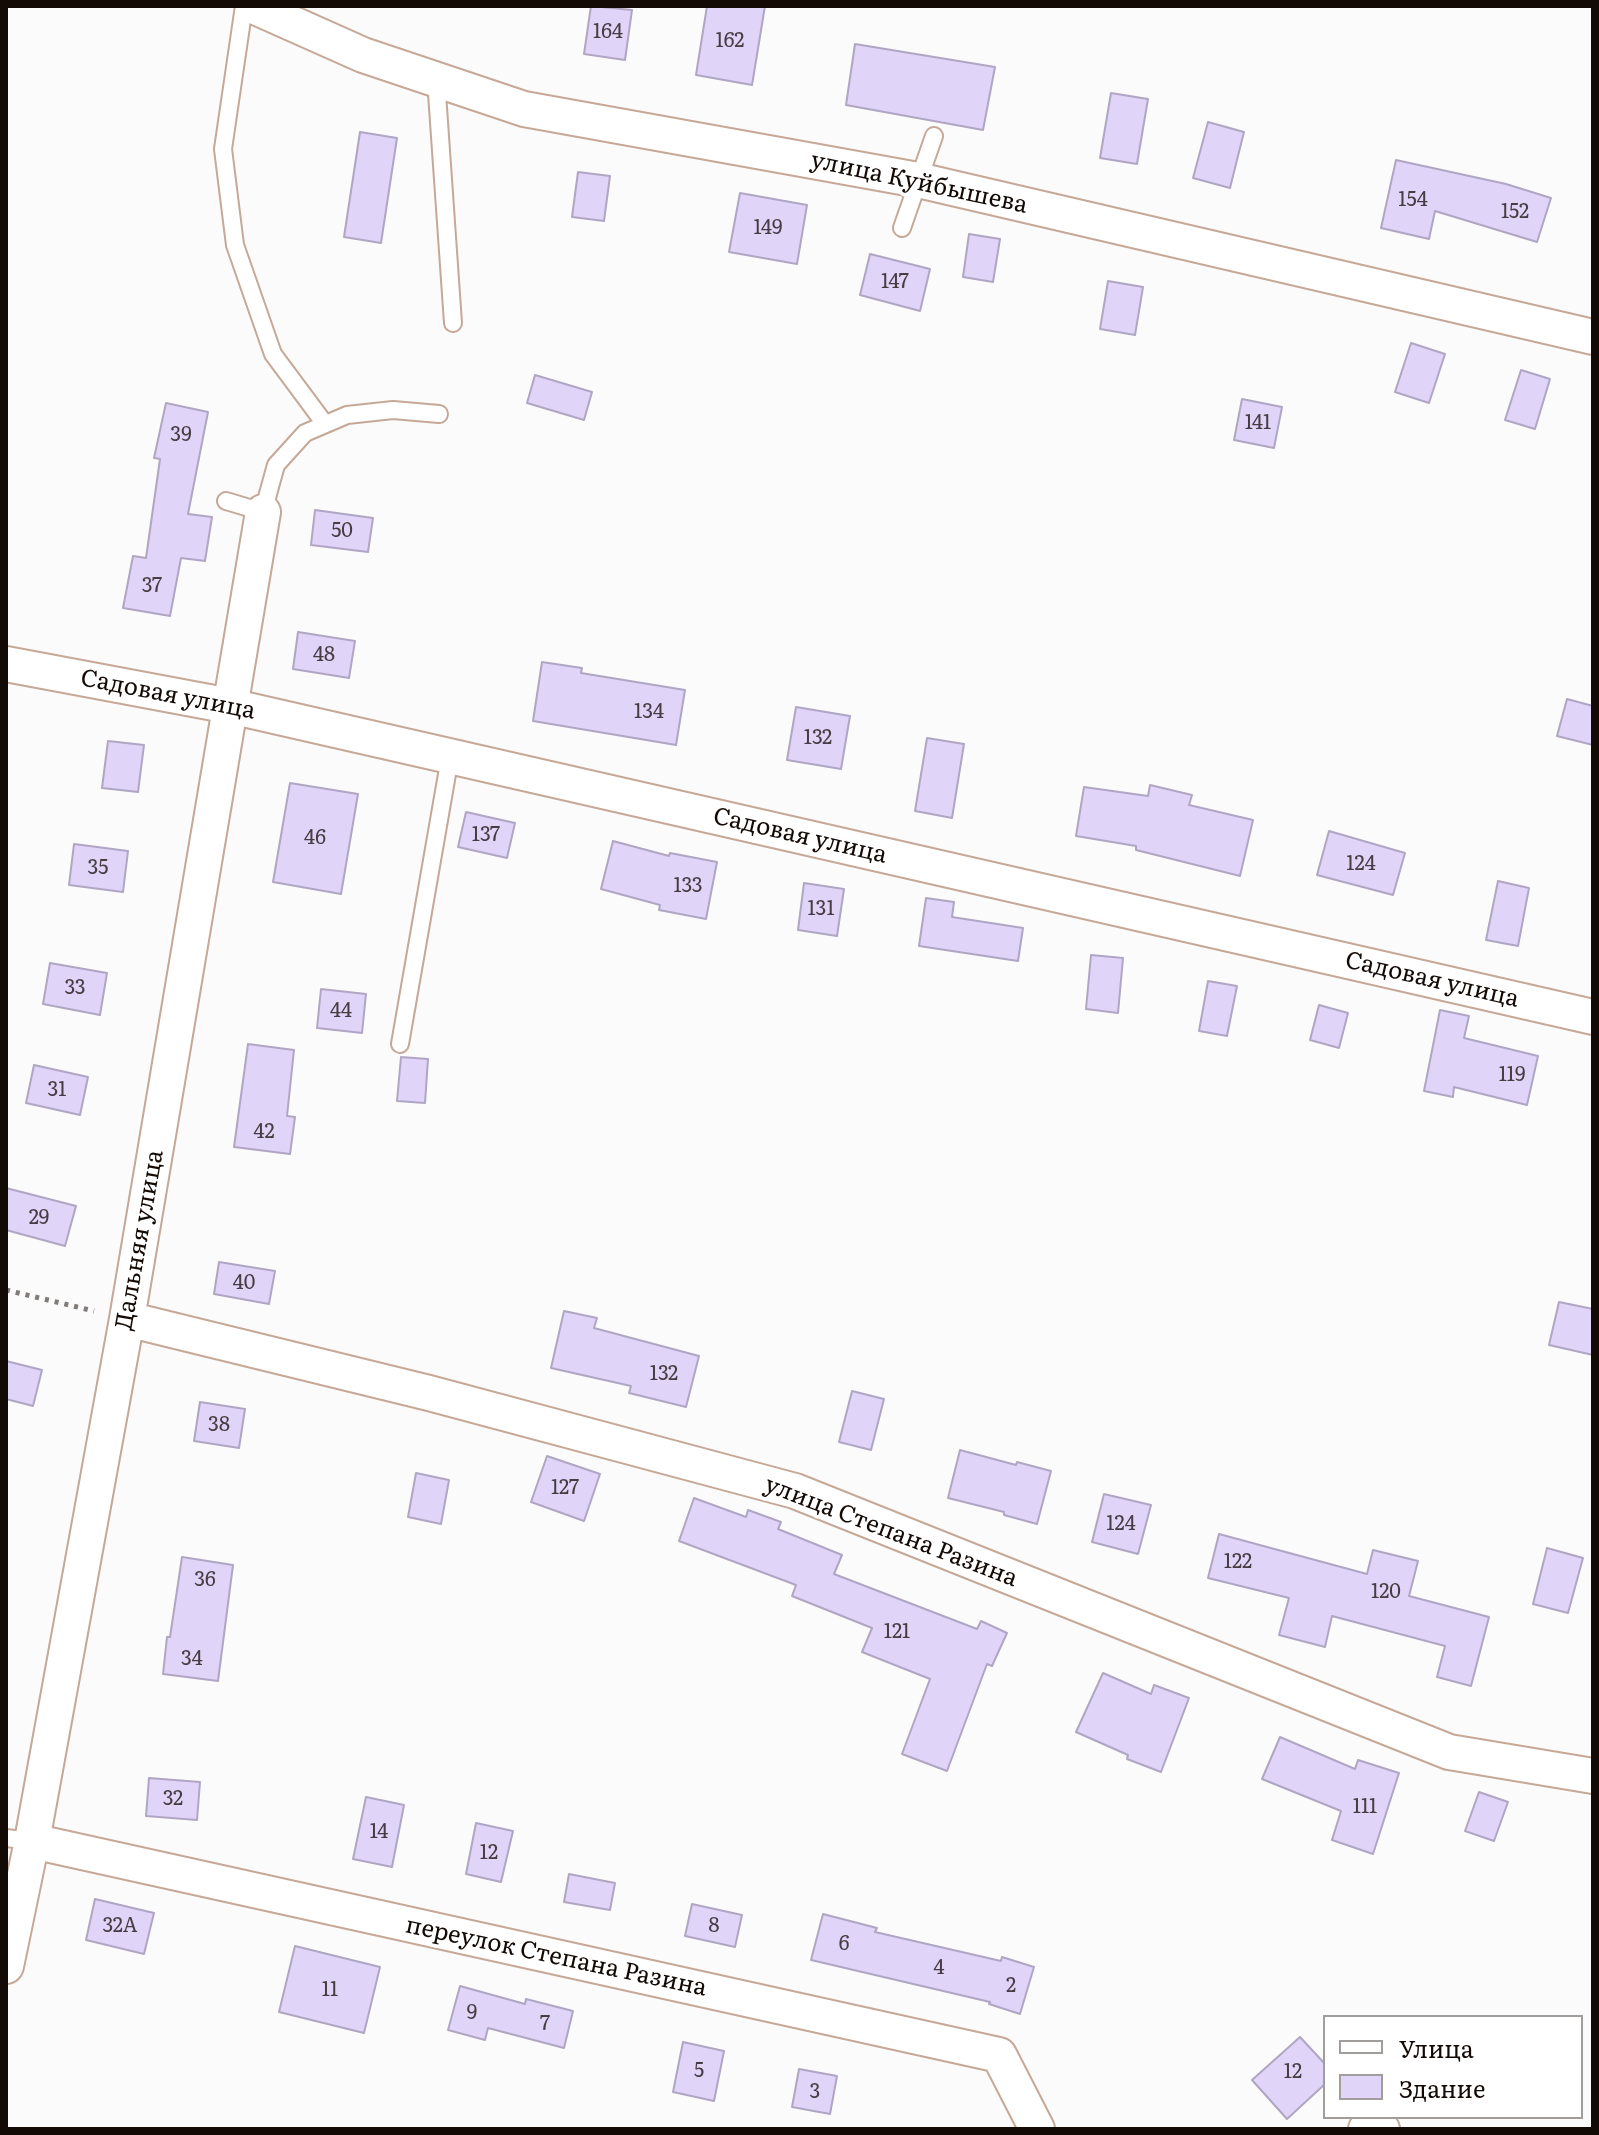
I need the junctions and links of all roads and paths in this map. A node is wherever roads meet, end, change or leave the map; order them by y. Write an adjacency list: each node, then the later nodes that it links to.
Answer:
1 (244, 6): 10 (lane)
2 (253, 6): 3 (street, улица Куйбышева)
3 (436, 79): 5 (street, улица Куйбышева); 7 (lane)
4 (934, 136): 5 (lane)
5 (918, 180): 6 (lane); 8 (street, улица Куйбышева)
6 (902, 228)
7 (453, 323)
8 (1593, 337)
9 (439, 414): 10 (lane)
10 (325, 424): 12 (lane)
11 (226, 501): 12 (lane)
12 (263, 512): 14 (street, Дальняя улица)
13 (6, 664): 14 (street, Садовая улица)
14 (230, 706): 15 (street, Садовая улица); 19 (street, Дальняя улица)
15 (450, 757): 16 (street, Садовая улица); 17 (lane)
16 (1593, 1017)
17 (400, 1044)
18 (6, 1290): 19 (path)
19 (127, 1319): 20 (street, улица Степана Разина); 21 (street, Дальняя улица)
20 (1593, 1776)
21 (19, 1840): 22 (street, Дальняя улица); 23 (street, переулок Степана Разина)
22 (6, 1966)
23 (1037, 2129)
24 (1366, 2129): 25 (street)
25 (1382, 2129)

